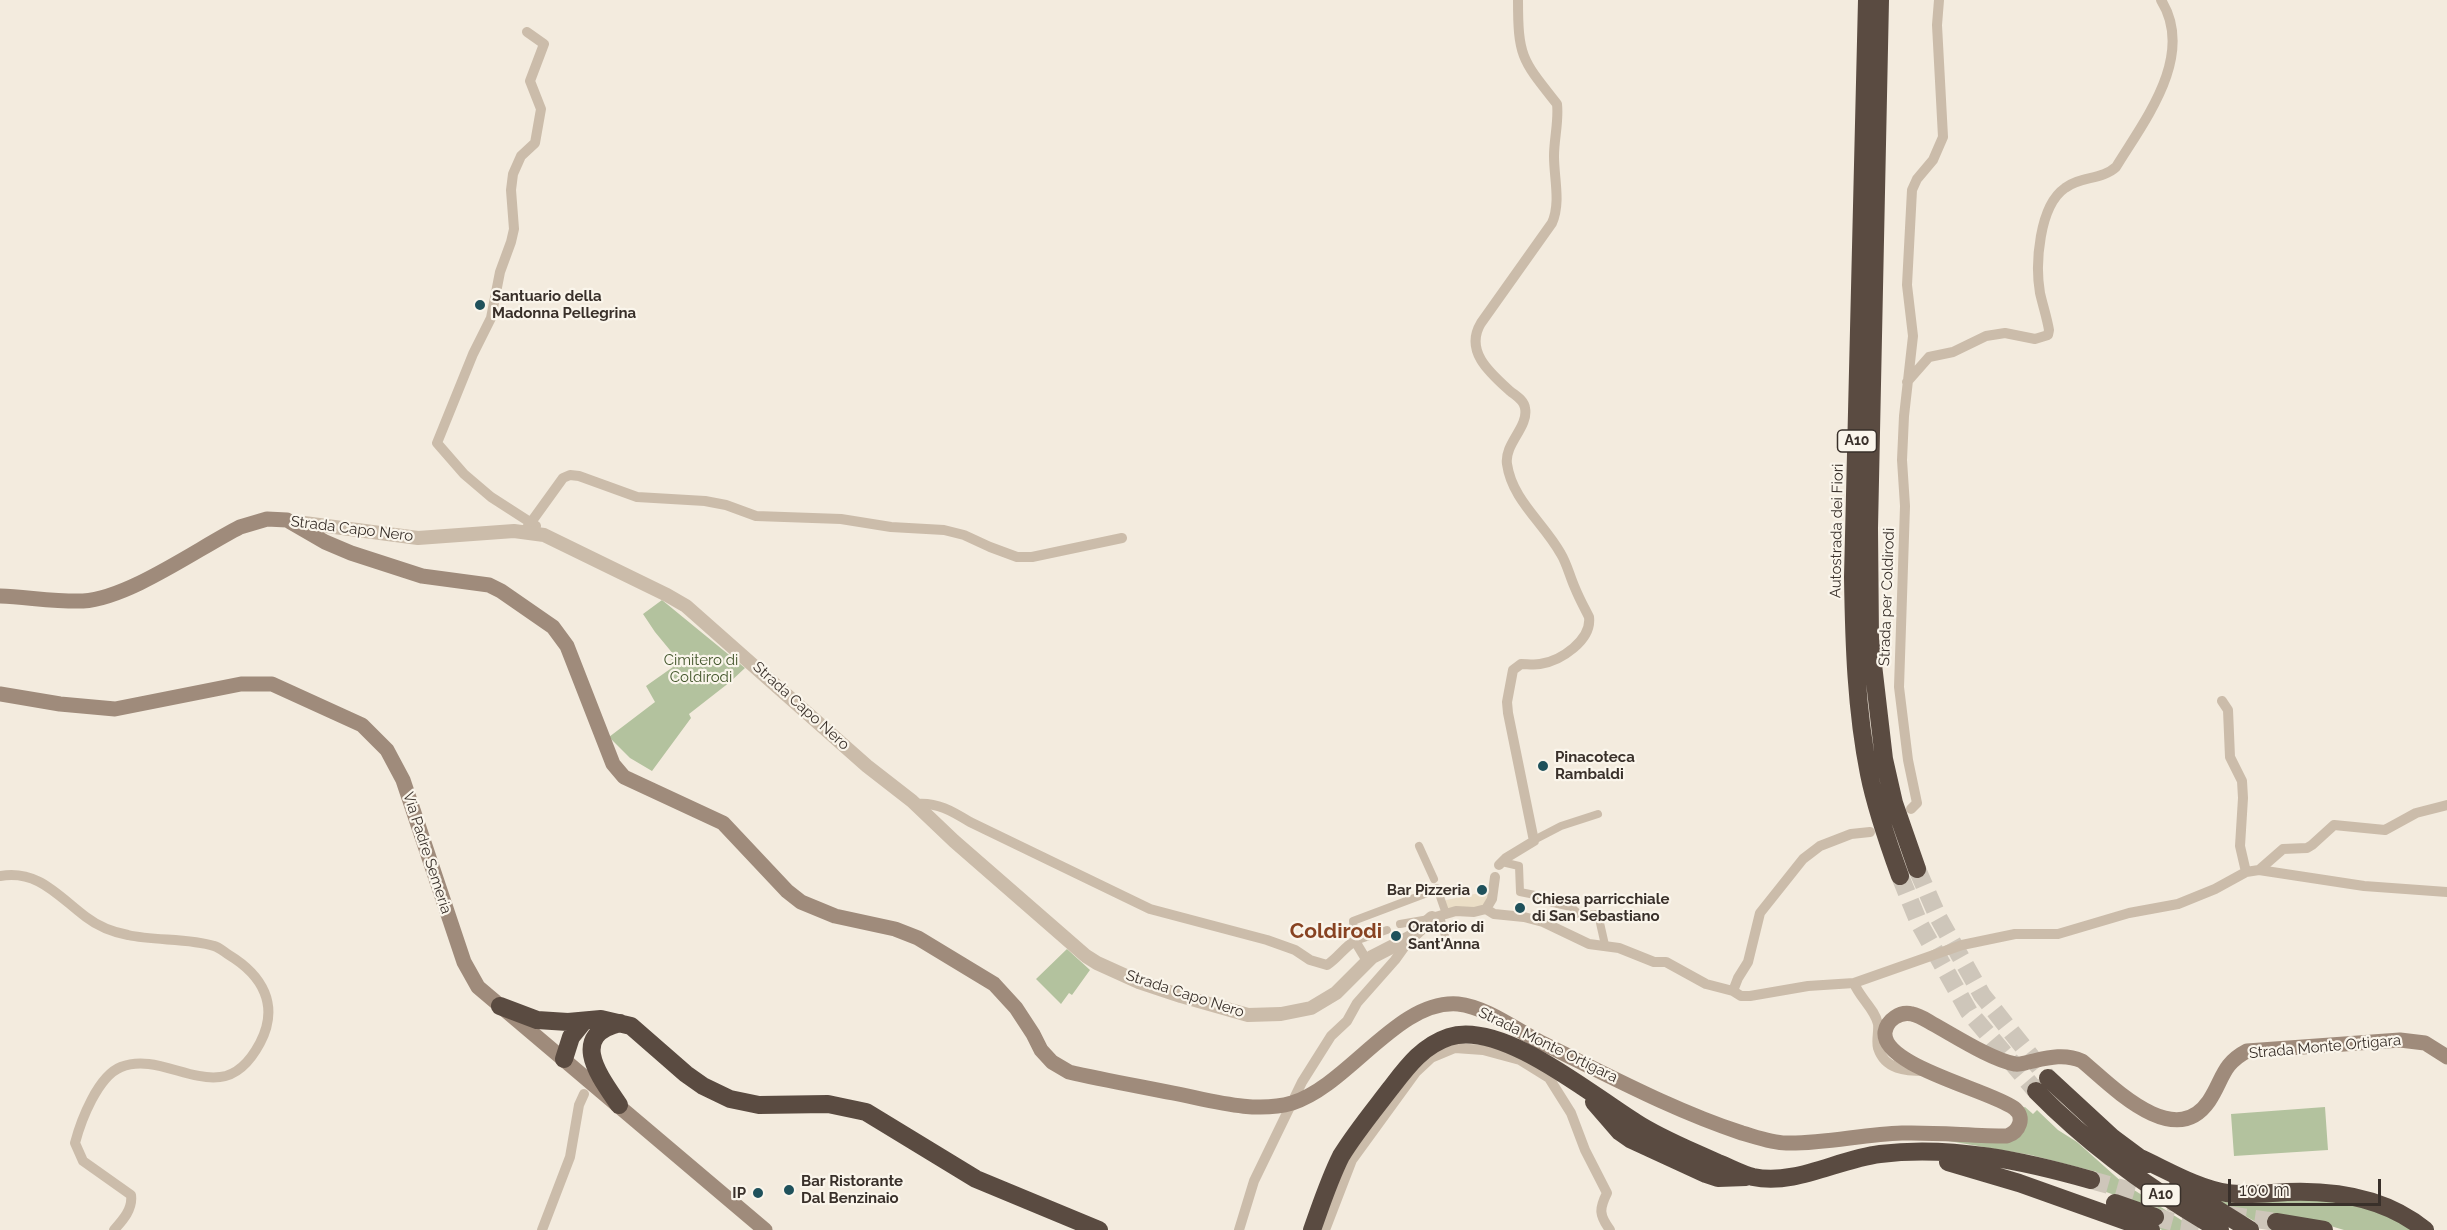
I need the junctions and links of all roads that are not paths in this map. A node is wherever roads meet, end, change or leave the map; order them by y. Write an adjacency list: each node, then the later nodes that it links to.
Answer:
1 (1518, 0): 19 (street)
2 (1867, 0): 3 (highway, Autostrada dei Fiori / A10)
3 (1880, 0)
4 (1939, 0): 7 (street, Strada per Coldirodi)
5 (2162, 0): 7 (street)
6 (527, 32): 9 (street)
7 (1907, 383): 16 (street, Strada per Coldirodi)
8 (287, 520): 9 (street, Strada Capo Nero); 11 (main road, Strada Capo Nero); 49 (main road, Strada Monte Ortigara)
9 (528, 527): 10 (street); 14 (street, Strada Capo Nero)
10 (1122, 538)
11 (0, 596)
12 (0, 694): 39 (main road, Via Padre Semeria)
13 (2222, 701): 23 (street)
14 (916, 804): 34 (street); 36 (street, Strada Capo Nero)
15 (2447, 805): 22 (street)
16 (1911, 809)
17 (1598, 814): 19 (street)
18 (1870, 832): 38 (street)
19 (1534, 840): 21 (street)
20 (1419, 846): 26 (street)
21 (1501, 863): 35 (street)
22 (2259, 870): 23 (street); 27 (street)
23 (2246, 872): 37 (street)
24 (0, 876): 57 (street)
25 (1495, 877): 28 (street)
26 (1434, 879)
27 (2447, 892)
28 (1486, 909): 29 (street); 35 (street)
29 (1439, 916): 30 (street); 32 (street); 33 (street, Strada Capo Nero); 34 (street)
30 (1400, 924)
31 (1387, 930): 34 (street)
32 (1444, 936)
33 (1410, 937): 36 (street, Strada Capo Nero); 49 (street)
34 (1355, 942): 36 (street)
35 (1605, 945): 38 (street)
36 (1367, 962)
37 (1854, 983): 38 (street); 47 (street)
38 (1733, 991)
39 (500, 1006): 40 (highway); 46 (main road, Via Padre Semeria)
40 (584, 1021): 41 (highway); 46 (highway)
41 (620, 1023): 42 (highway); 60 (highway)
42 (594, 1040): 46 (highway); 50 (highway)
43 (1540, 1042): 44 (street); 47 (main road, Strada Monte Ortigara); 49 (main road, Strada Monte Ortigara)
44 (1554, 1054)
45 (2447, 1057): 47 (main road, Strada Monte Ortigara)
46 (564, 1059): 50 (main road, Via Padre Semeria)
47 (1926, 1071)
48 (584, 1094): 58 (street)
49 (1292, 1103): 61 (street)
50 (619, 1106): 59 (main road, Via Padre Semeria)
51 (1899, 1152): 52 (highway); 56 (highway); 62 (highway)
52 (1971, 1155): 54 (highway); 56 (highway)
53 (2138, 1157): 65 (highway, A10); 66 (highway, A10); 68 (highway)
54 (2091, 1180)
55 (2276, 1222): 67 (highway)
56 (2153, 1223)
57 (114, 1230)
58 (542, 1230)
59 (765, 1230)
60 (1099, 1230)
61 (1239, 1230)
62 (1312, 1230)
63 (1325, 1230): 64 (street)
64 (1610, 1230)
65 (2220, 1230)
66 (2250, 1230)
67 (2324, 1230)
68 (2426, 1230)

